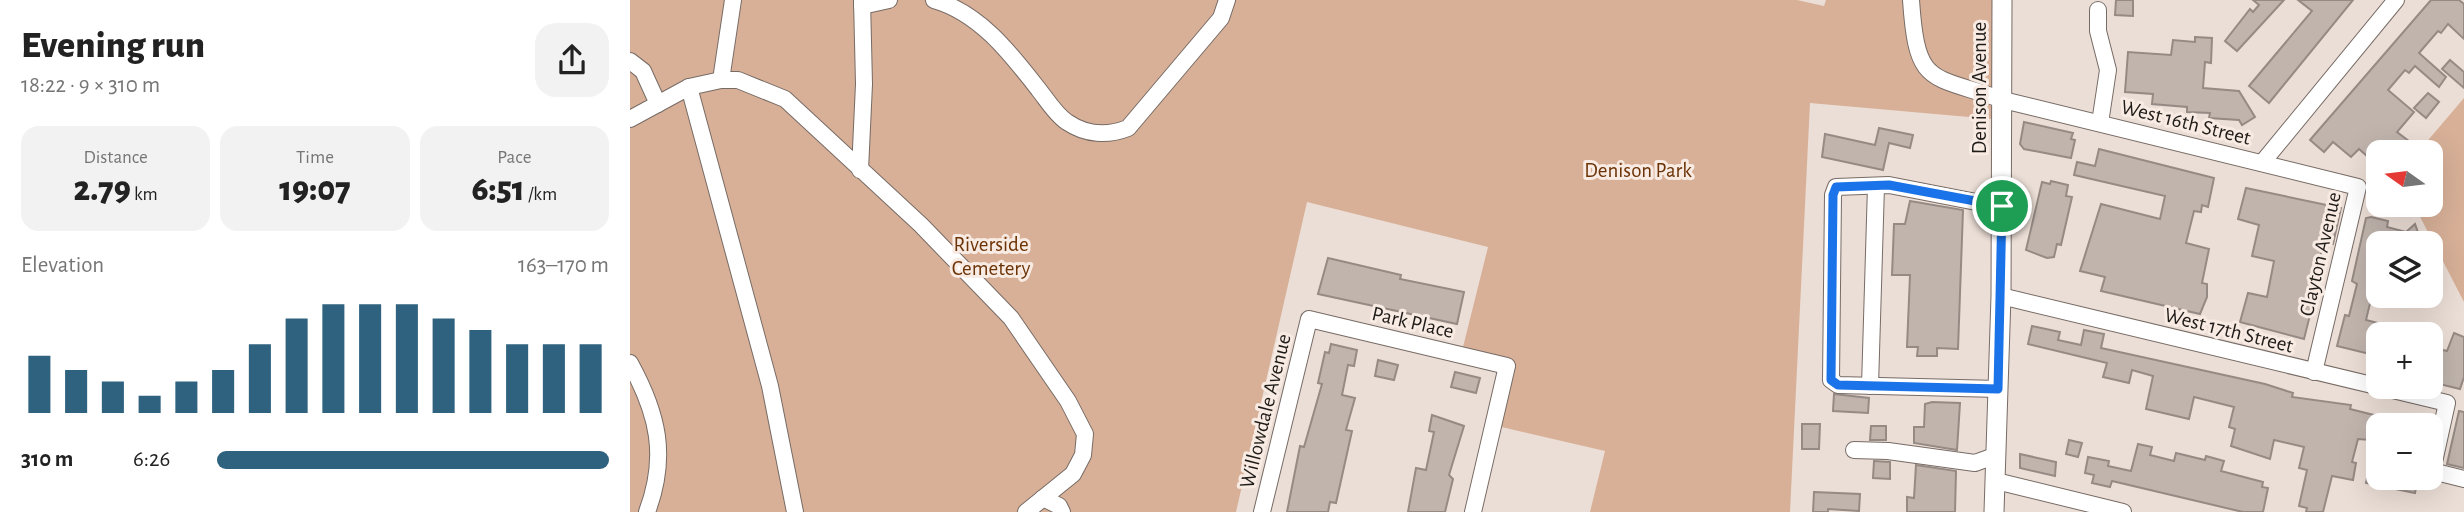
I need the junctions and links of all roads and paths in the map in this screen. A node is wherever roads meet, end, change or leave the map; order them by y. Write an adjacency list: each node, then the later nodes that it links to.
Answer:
1 (733, 0): 11 (street)
2 (889, 0): 8 (street)
3 (934, 0): 4 (street)
4 (1227, 0)
5 (1911, 0): 13 (street, West 16th Street)
6 (2002, 0): 13 (main road, Denison Avenue)
7 (2396, 0): 17 (street)
8 (862, 3): 18 (street)
9 (2098, 10): 16 (street)
10 (630, 61): 14 (street)
11 (721, 80): 12 (street); 18 (street)
12 (689, 87): 14 (street); 34 (street)
13 (2003, 100): 16 (street, West 16th Street); 21 (main road, Denison Avenue)
14 (658, 104): 15 (street)
15 (630, 119)
16 (2100, 123): 17 (street, West 16th Street)
17 (2262, 163): 20 (street, West 16th Street)
18 (860, 170): 32 (street)
19 (1883, 186): 21 (street); 26 (street); 26 (street)
20 (2358, 187): 25 (street, Clayton Avenue)
21 (2002, 206): 22 (main road, Denison Avenue)
22 (2001, 296): 25 (street, West 17th Street); 27 (main road, Denison Avenue)
23 (1309, 319): 37 (street, Willowdale Avenue); 38 (street, Park Place)
24 (630, 363): 33 (street)
25 (2314, 372): 30 (street, West 17th Street)
26 (1870, 386): 27 (street)
27 (1998, 389): 29 (main road, Denison Avenue)
28 (1854, 450): 29 (street)
29 (1997, 455): 31 (main road, Denison Avenue)
30 (2464, 479)
31 (1996, 481): 39 (main road, Denison Avenue); 40 (street)
32 (1043, 498): 35 (street); 36 (street)
33 (647, 512)
34 (794, 512)
35 (1026, 512)
36 (1062, 512)
37 (1262, 512)
38 (1473, 512)
39 (1994, 512)
40 (2123, 512)

